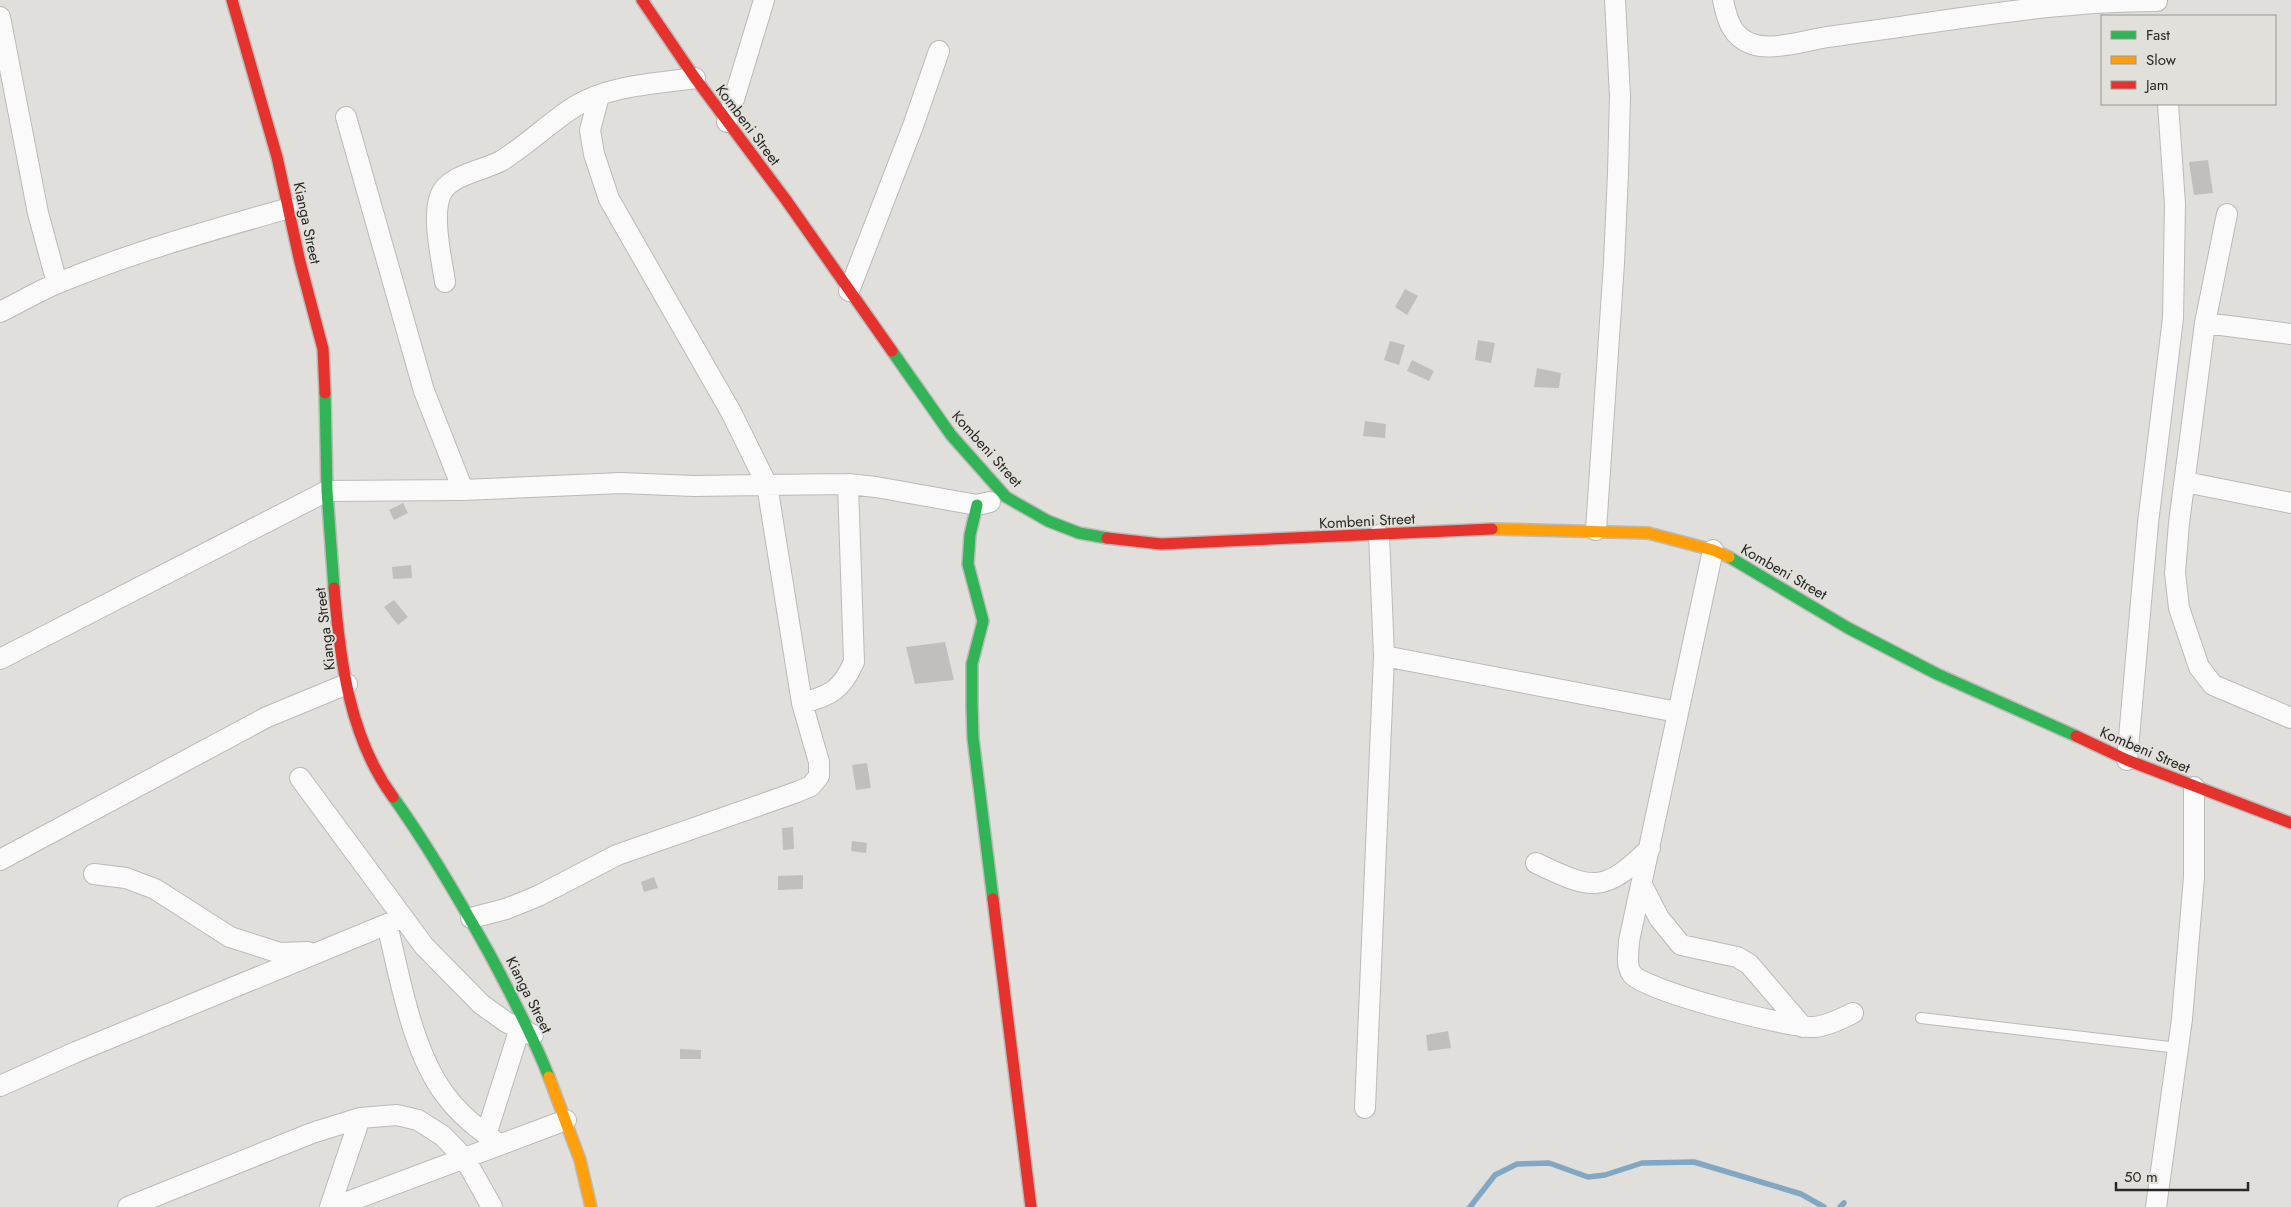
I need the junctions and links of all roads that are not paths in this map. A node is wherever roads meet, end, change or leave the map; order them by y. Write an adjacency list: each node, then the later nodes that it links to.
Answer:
1 (232, 0): 14 (street, Kianga Street)
2 (642, 0): 9 (street, Kombeni Street)
3 (764, 0): 13 (street)
4 (1614, 0): 30 (street)
5 (1723, 0): 6 (street)
6 (2157, 6)
7 (0, 17): 17 (street)
8 (938, 51): 18 (street)
9 (695, 78): 10 (street); 13 (street, Kombeni Street)
10 (599, 96): 16 (street); 24 (street)
11 (2168, 105): 39 (street)
12 (346, 116): 25 (street)
13 (727, 122): 18 (street, Kombeni Street)
14 (289, 208): 17 (street); 26 (street, Kianga Street)
15 (2227, 214): 20 (street)
16 (445, 282)
17 (57, 283): 19 (street)
18 (849, 291): 27 (street, Kombeni Street)
19 (0, 312)
20 (2205, 323): 21 (street); 22 (street)
21 (2291, 334)
22 (2185, 482): 28 (street); 38 (street)
23 (848, 484): 24 (street); 29 (street); 36 (street)
24 (767, 485): 25 (street); 36 (street)
25 (463, 490): 26 (street)
26 (327, 491): 34 (street); 35 (street, Kianga Street)
27 (1006, 497): 29 (street); 31 (street, Kombeni Street)
28 (2291, 503)
29 (976, 505): 67 (street)
30 (1596, 530): 31 (street, Kombeni Street); 32 (street, Kombeni Street)
31 (1379, 535): 33 (street)
32 (1713, 550): 37 (street); 39 (street, Kombeni Street)
33 (1384, 656): 37 (street); 57 (street)
34 (0, 659)
35 (347, 684): 44 (street); 48 (street, Kianga Street)
36 (802, 703): 48 (street)
37 (1677, 712): 43 (street)
38 (2291, 718)
39 (2127, 760): 41 (street, Kombeni Street)
40 (300, 778): 49 (street)
41 (2194, 787): 42 (street, Kombeni Street); 55 (street)
42 (2291, 823)
43 (1650, 848): 45 (street); 47 (street)
44 (0, 860)
45 (1536, 863)
46 (94, 874): 50 (street)
47 (1642, 885): 53 (street); 53 (street)
48 (471, 918): 54 (street, Kianga Street)
49 (395, 921): 50 (street); 54 (street); 60 (street)
50 (315, 952): 56 (street)
51 (1853, 1013): 53 (street)
52 (1921, 1018): 55 (lane)
53 (1803, 1027)
54 (527, 1032): 59 (street, Kianga Street); 60 (street)
55 (2178, 1048): 68 (street)
56 (0, 1086)
57 (1365, 1108)
58 (360, 1118): 61 (street); 62 (street); 63 (street)
59 (566, 1120): 60 (street); 66 (street, Kianga Street)
60 (493, 1140): 61 (street)
61 (465, 1160): 64 (street); 65 (street)
62 (128, 1207)
63 (330, 1207)
64 (334, 1207)
65 (492, 1207)
66 (591, 1207)
67 (1031, 1207)
68 (2156, 1207)

